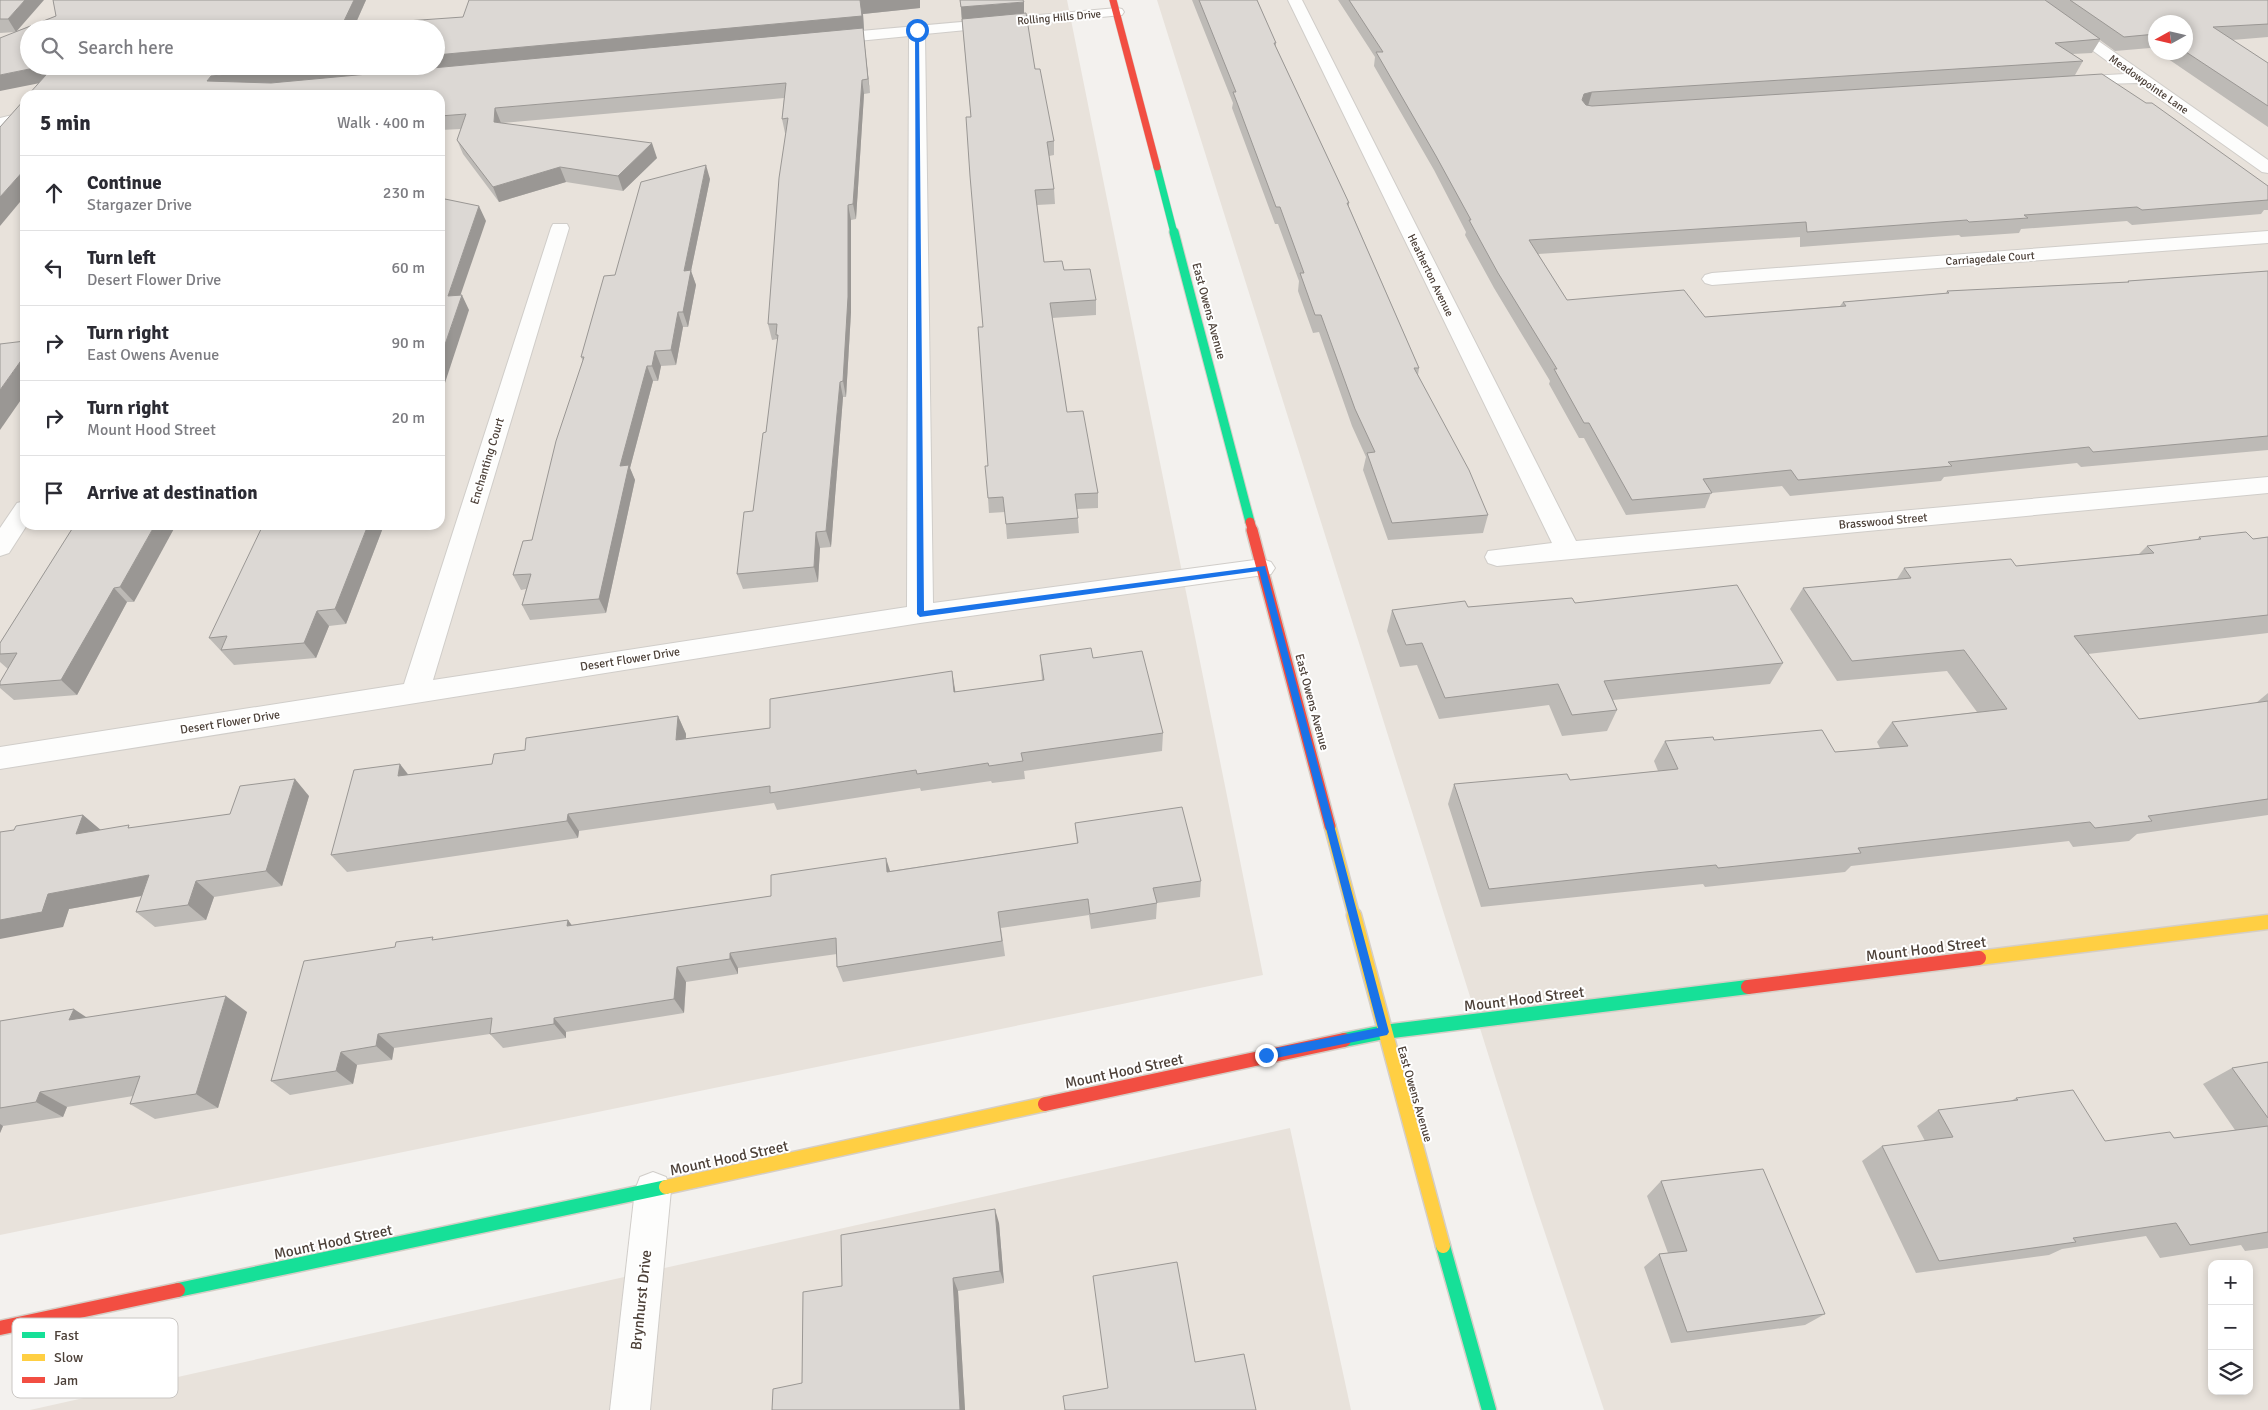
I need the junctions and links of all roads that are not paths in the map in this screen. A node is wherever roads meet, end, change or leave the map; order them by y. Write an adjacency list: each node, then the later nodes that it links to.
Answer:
1 (1295, 0): 17 (street, Heatherton Avenue)
2 (2030, 0): 6 (street, Meadowpointe Lane)
3 (1115, 6): 4 (street, Rolling Hills Drive); 19 (main road, East Owens Avenue)
4 (917, 30): 5 (street, Rolling Hills Drive); 20 (street)
5 (808, 41)
6 (2141, 78): 7 (street); 10 (street, Meadowpointe Lane)
7 (2052, 84)
8 (20, 118): 9 (street)
9 (0, 123)
10 (2268, 168)
11 (560, 228): 21 (street, Enchanting Court)
12 (2268, 237): 13 (street, Carriagedale Court)
13 (1712, 279)
14 (2268, 485): 17 (street, Brasswood Street)
15 (20, 517): 16 (street)
16 (0, 547)
17 (1568, 550): 18 (street, Brasswood Street)
18 (1497, 557)
19 (1262, 568): 20 (street, Desert Flower Drive); 24 (main road, East Owens Avenue)
20 (920, 614): 21 (street, Desert Flower Drive)
21 (415, 693): 22 (street, Desert Flower Drive)
22 (0, 758)
23 (2268, 922): 24 (main road, Mount Hood Street)
24 (1384, 1032): 25 (main road, Mount Hood Street); 28 (main road, East Owens Avenue)
25 (653, 1190): 26 (main road, Mount Hood Street); 27 (street, Brynhurst Drive)
26 (47, 1318)
27 (630, 1410)
28 (1490, 1410)

